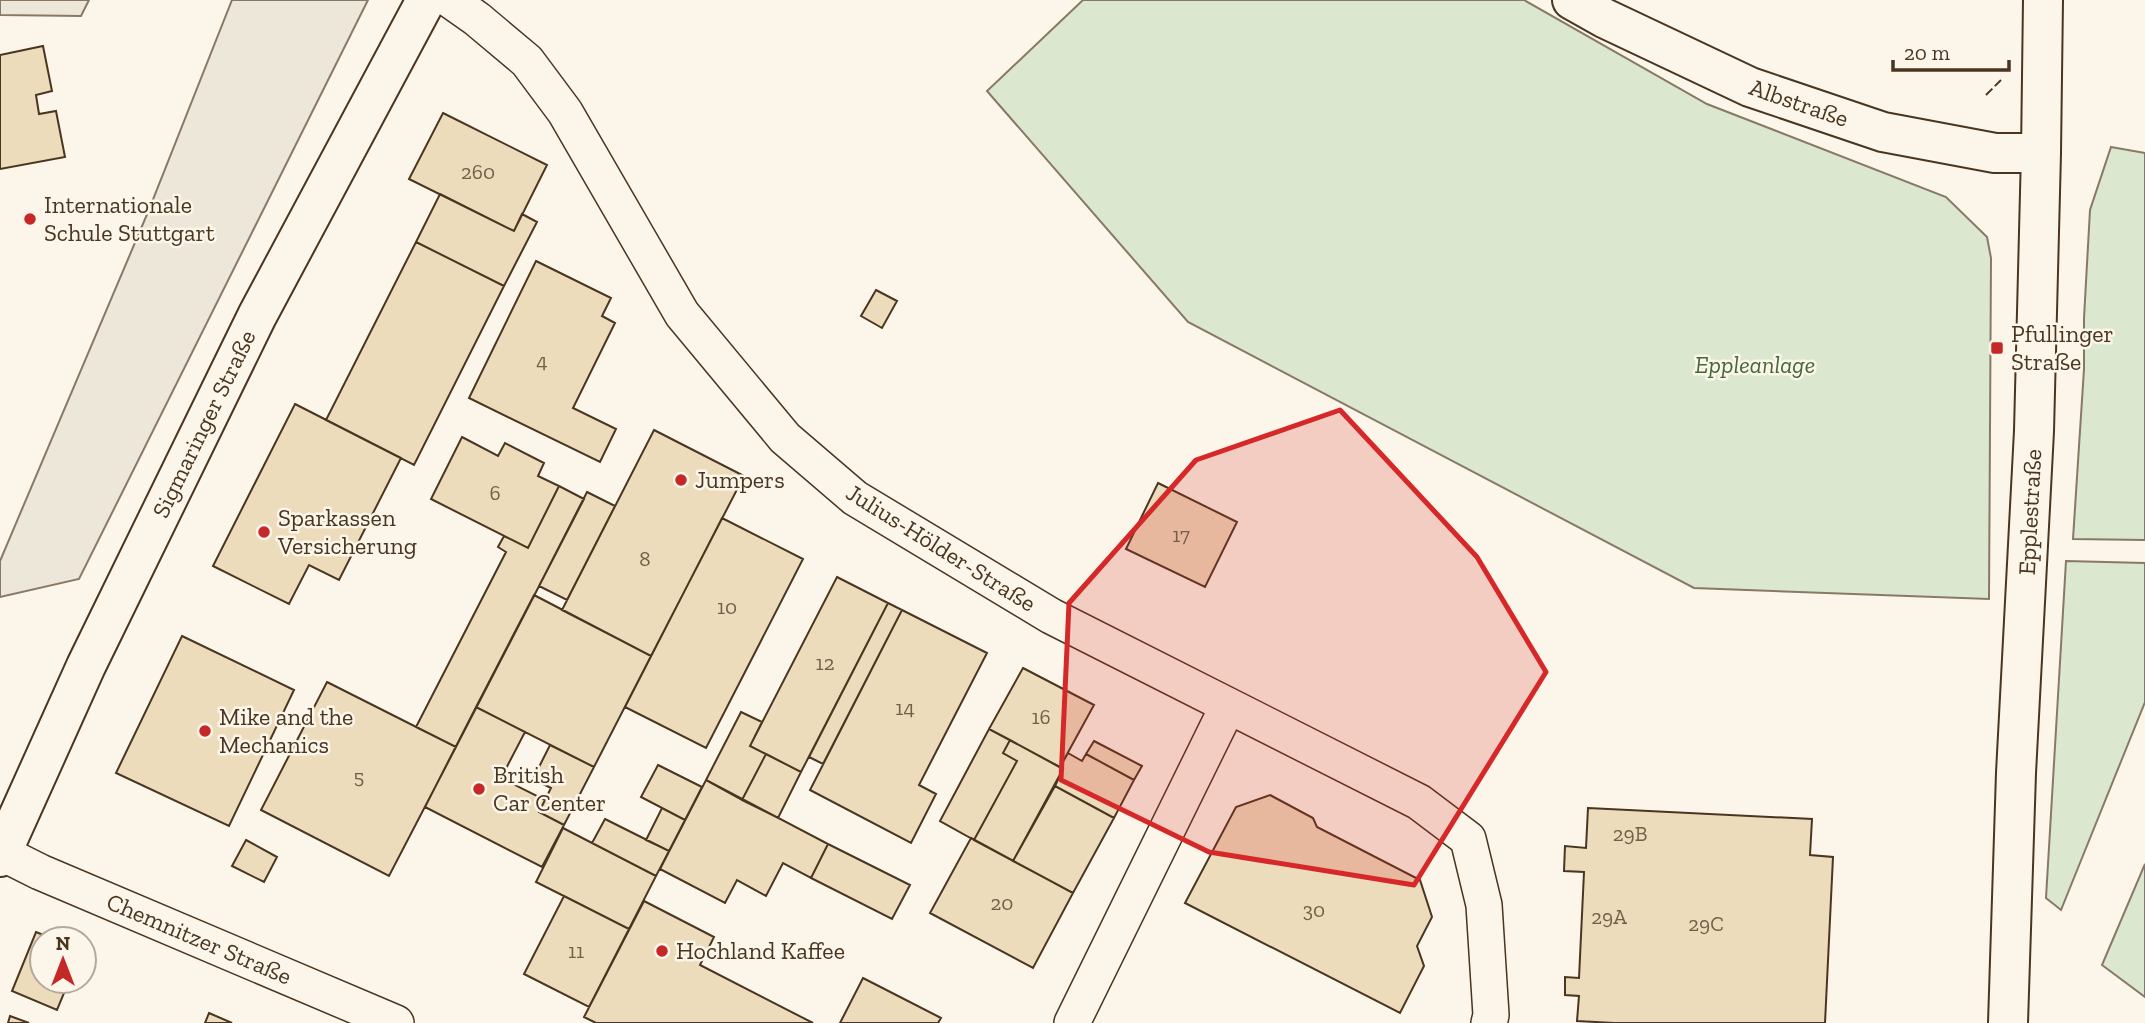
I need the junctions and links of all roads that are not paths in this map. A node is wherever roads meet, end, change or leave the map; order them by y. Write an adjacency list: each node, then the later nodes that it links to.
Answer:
1 (426, 0): 7 (street, Sigmaringer Straße)
2 (450, 0): 6 (street, Julius-Hölder-Straße)
3 (1572, 0): 5 (street, Albstraße)
4 (2043, 0): 5 (street, Epplestraße)
5 (2042, 153): 11 (street, Epplestraße)
6 (1228, 706): 9 (street); 10 (street, Julius-Hölder-Straße)
7 (1, 855): 8 (street, Chemnitzer Straße)
8 (396, 1023)
9 (1072, 1023)
10 (1489, 1023)
11 (2008, 1023)

